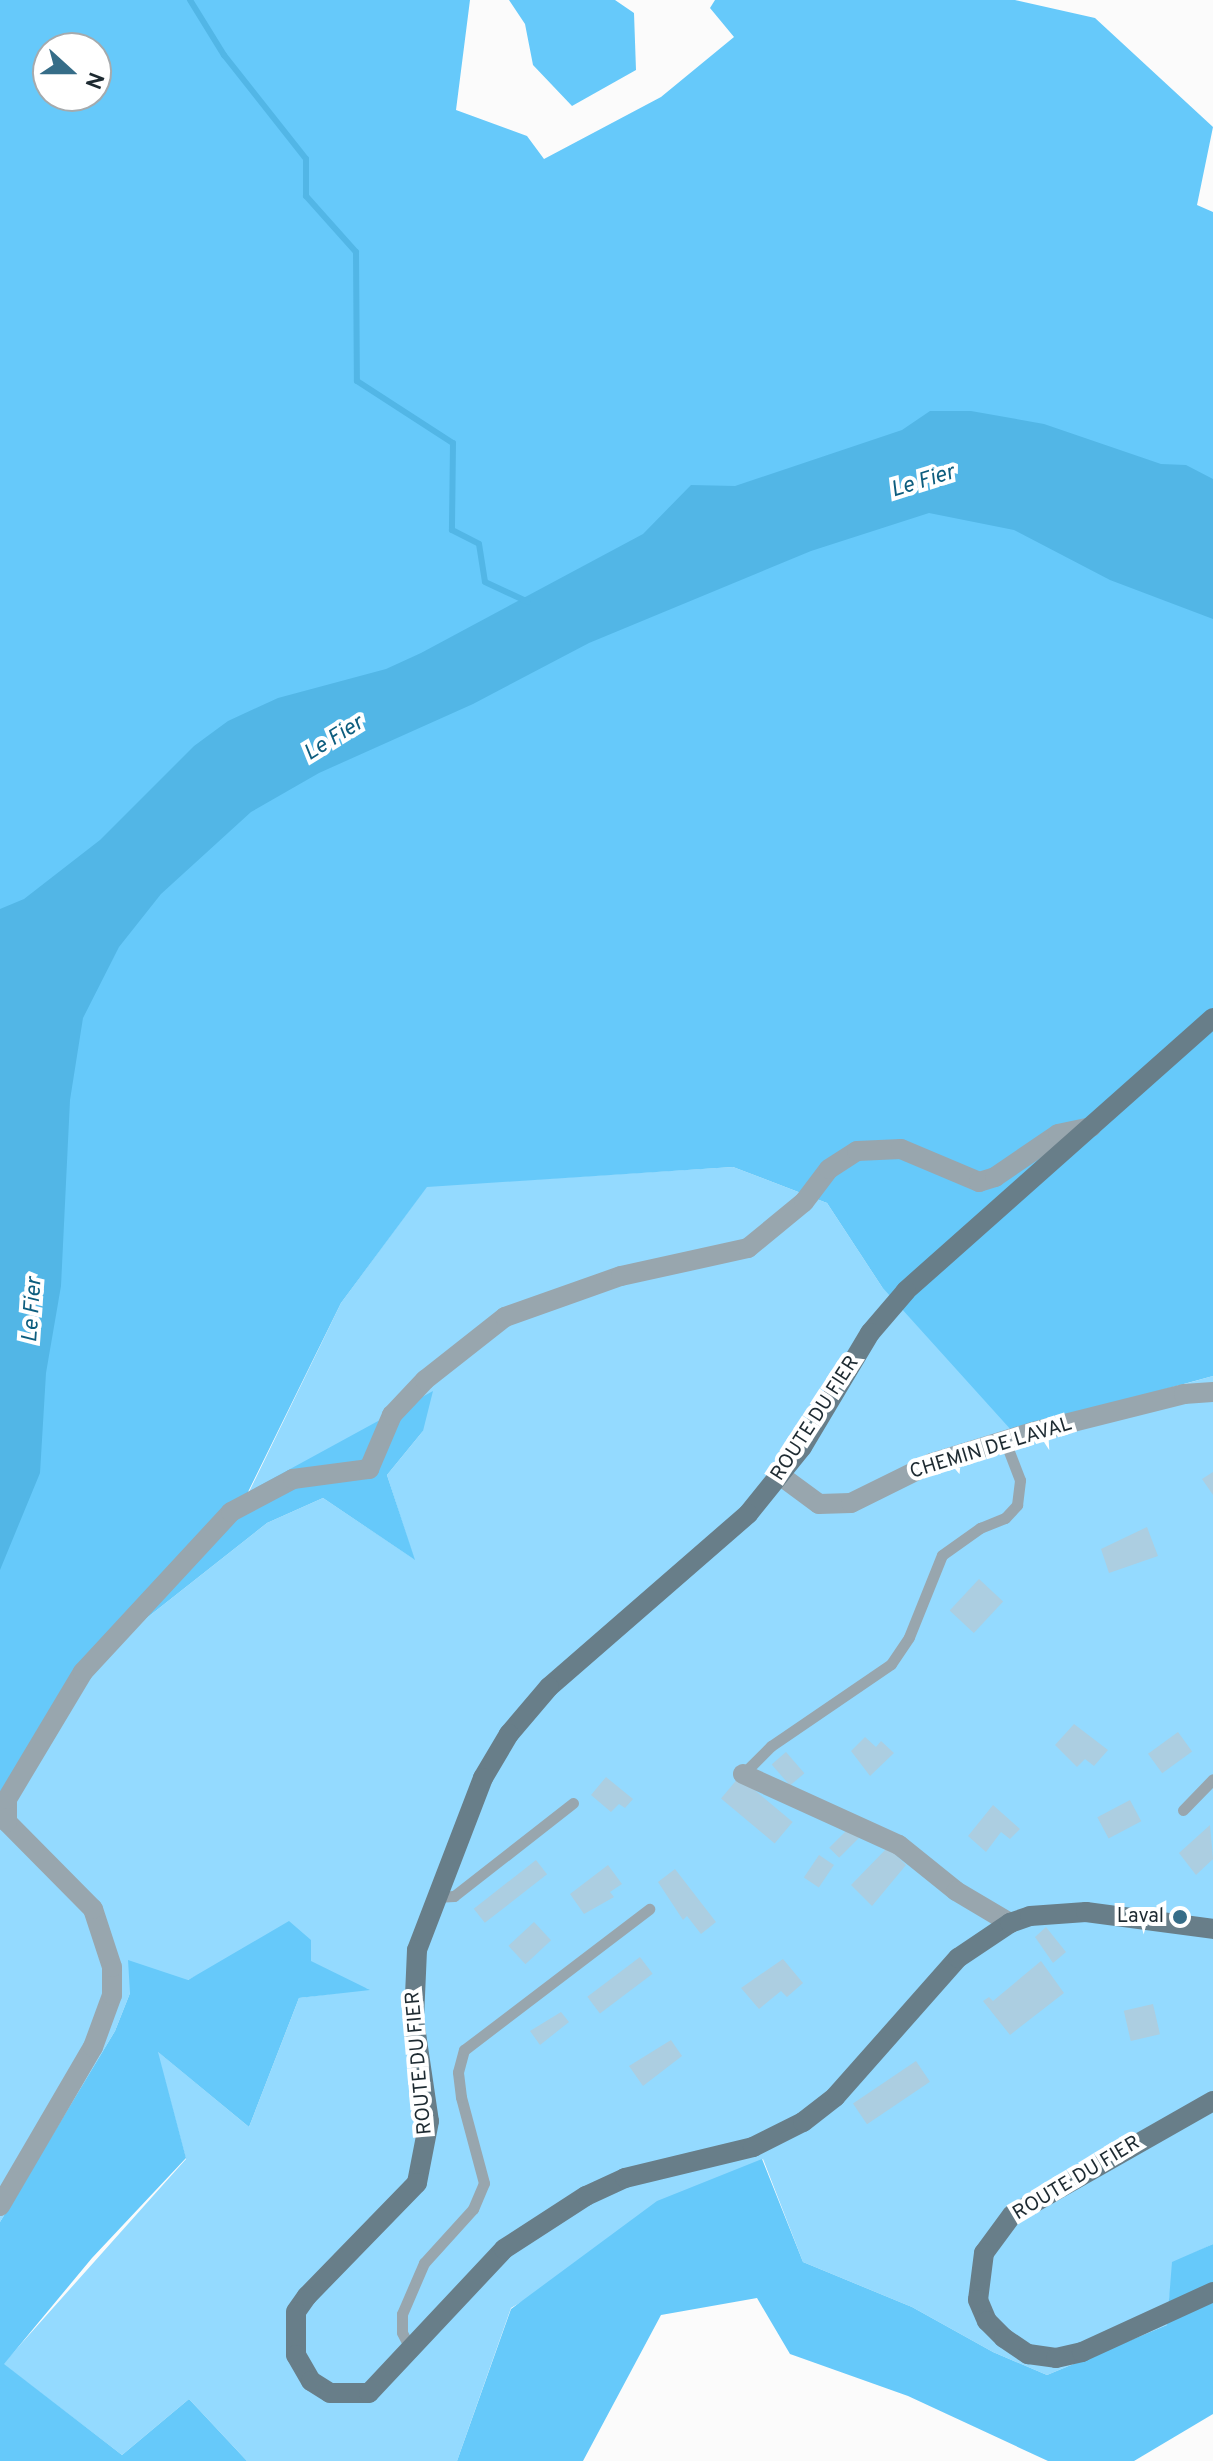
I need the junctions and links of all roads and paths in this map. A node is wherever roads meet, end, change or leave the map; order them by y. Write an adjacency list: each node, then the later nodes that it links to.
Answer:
1 (1213, 1018): 2 (main road, ROUTE DU FIER)
2 (1091, 1127): 5 (main road, ROUTE DU FIER); 15 (street)
3 (1213, 1392): 4 (street, CHEMIN DE LAVAL)
4 (1006, 1443): 5 (street, CHEMIN DE LAVAL); 6 (lane)
5 (781, 1476): 10 (main road, ROUTE DU FIER)
6 (743, 1774): 12 (street)
7 (1213, 1779): 9 (lane)
8 (573, 1803): 10 (lane)
9 (1183, 1810)
10 (435, 1898): 17 (main road, ROUTE DU FIER)
11 (649, 1909): 17 (lane)
12 (1010, 1923): 13 (main road, ROUTE DU FIER); 17 (main road, ROUTE DU FIER)
13 (1211, 1926)
14 (1213, 2101): 16 (main road, ROUTE DU FIER)
15 (0, 2206)
16 (1213, 2292)
17 (412, 2352)

